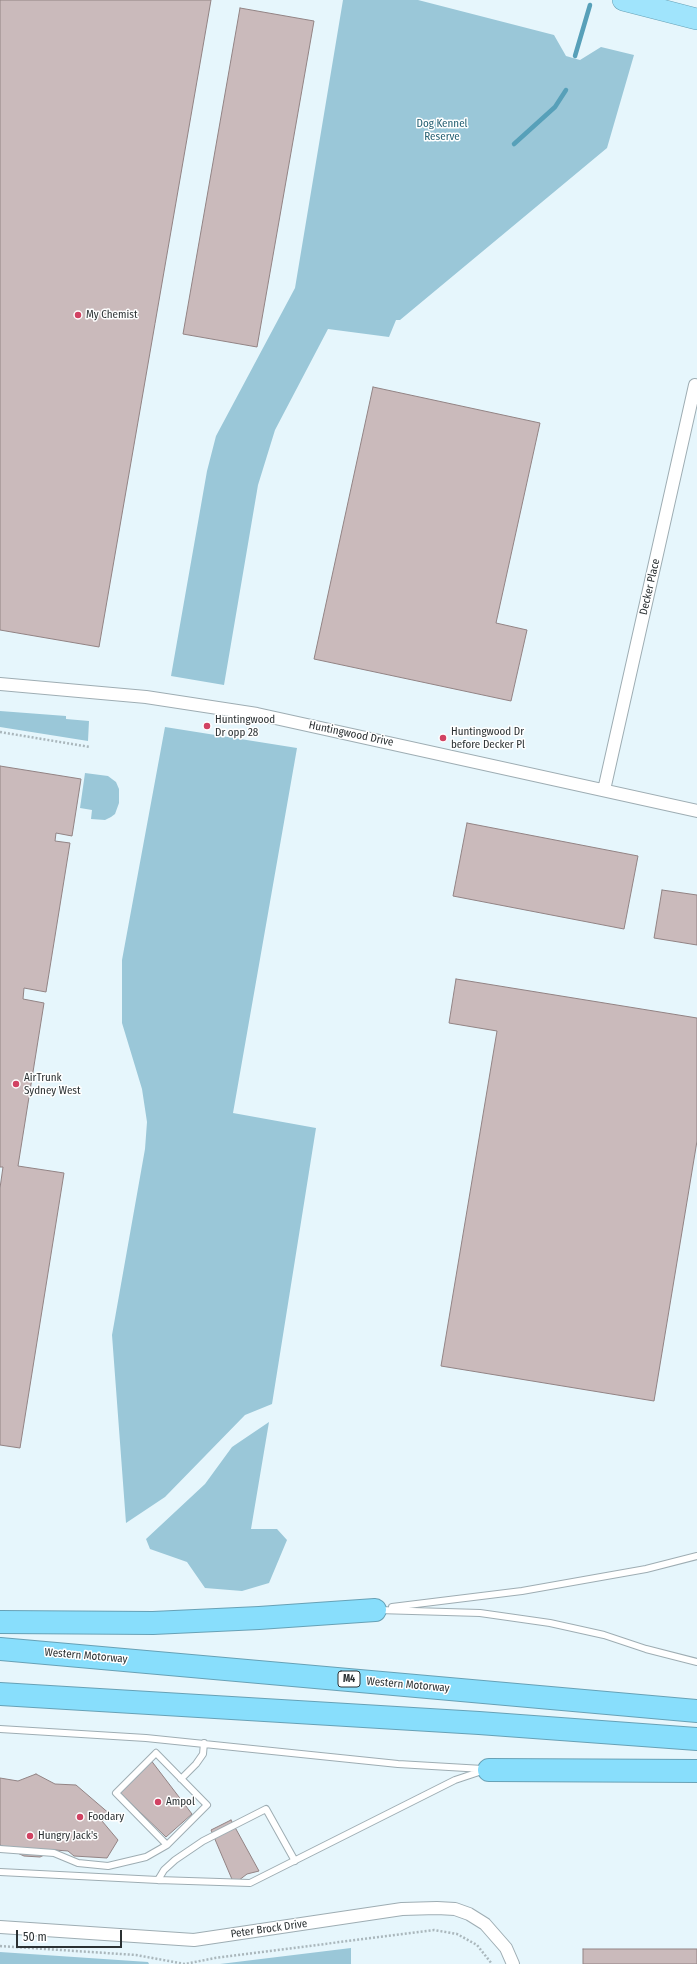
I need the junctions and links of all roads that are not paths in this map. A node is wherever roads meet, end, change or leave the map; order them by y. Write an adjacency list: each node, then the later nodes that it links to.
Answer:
1 (623, 0): 2 (highway)
2 (697, 19)
3 (695, 384): 5 (street, Decker Place)
4 (0, 684): 5 (street, Huntingwood Drive)
5 (604, 790): 6 (street, Huntingwood Drive)
6 (697, 811)
7 (697, 1556): 8 (lane)
8 (375, 1610): 9 (highway); 11 (lane)
9 (0, 1622)
10 (0, 1649): 14 (highway, Western Motorway / M4)
11 (697, 1662)
12 (0, 1694): 17 (highway)
13 (697, 1699): 14 (highway)
14 (607, 1703): 15 (highway, Western Motorway / M4)
15 (697, 1711)
16 (0, 1729): 18 (lane)
17 (697, 1739)
18 (204, 1743): 19 (lane); 21 (lane)
19 (489, 1770): 20 (highway); 24 (lane)
20 (697, 1770)
21 (181, 1779): 22 (lane); 22 (lane)
22 (167, 1845): 23 (lane)
23 (0, 1849)
24 (295, 1861): 26 (lane); 26 (lane)
25 (0, 1872): 26 (lane)
26 (158, 1880)
27 (0, 1928): 28 (street, Peter Brock Drive)
28 (513, 1964)

